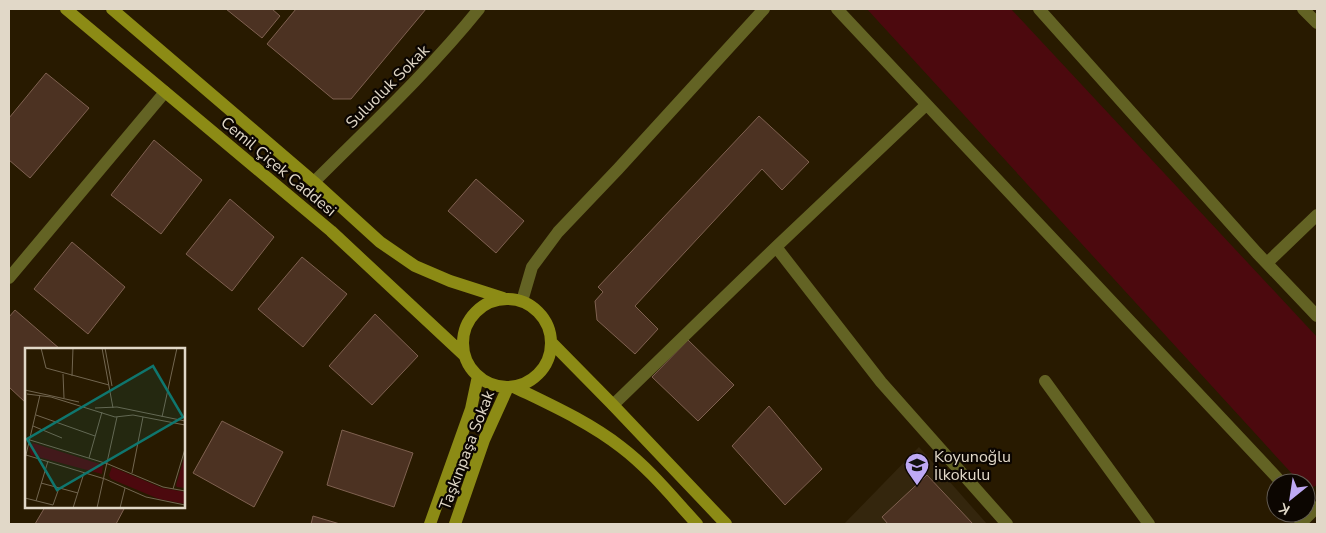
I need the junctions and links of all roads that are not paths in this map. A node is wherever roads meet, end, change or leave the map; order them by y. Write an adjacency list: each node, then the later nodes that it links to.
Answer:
1 (66, 9): 9 (street, Cemil Çiçek Caddesi)
2 (112, 9): 11 (street, Cemil Çiçek Caddesi)
3 (479, 9): 11 (street, Suluoluk Sokak)
4 (764, 9): 17 (street)
5 (837, 9): 10 (street)
6 (1039, 9): 14 (street)
7 (1303, 9): 8 (street)
8 (1317, 23)
9 (165, 92): 15 (street); 20 (street, Cemil Çiçek Caddesi)
10 (926, 104): 13 (street); 25 (street)
11 (314, 182): 16 (street, Cemil Çiçek Caddesi)
12 (1317, 215): 14 (street)
13 (776, 247): 24 (street); 30 (street)
14 (1267, 263): 18 (street)
15 (9, 278)
16 (503, 298): 17 (street); 20 (street)
17 (522, 301): 19 (street)
18 (1317, 316)
19 (552, 343): 23 (street); 24 (street)
20 (464, 355): 21 (street)
21 (478, 376): 23 (street); 26 (street)
22 (1045, 381): 31 (street)
23 (511, 386): 27 (street, Taşkınpaşa Sokak); 28 (street)
24 (613, 405): 29 (street)
25 (1273, 473)
26 (430, 524)
27 (455, 524)
28 (697, 524)
29 (726, 524)
30 (1007, 524)
31 (1149, 524)

